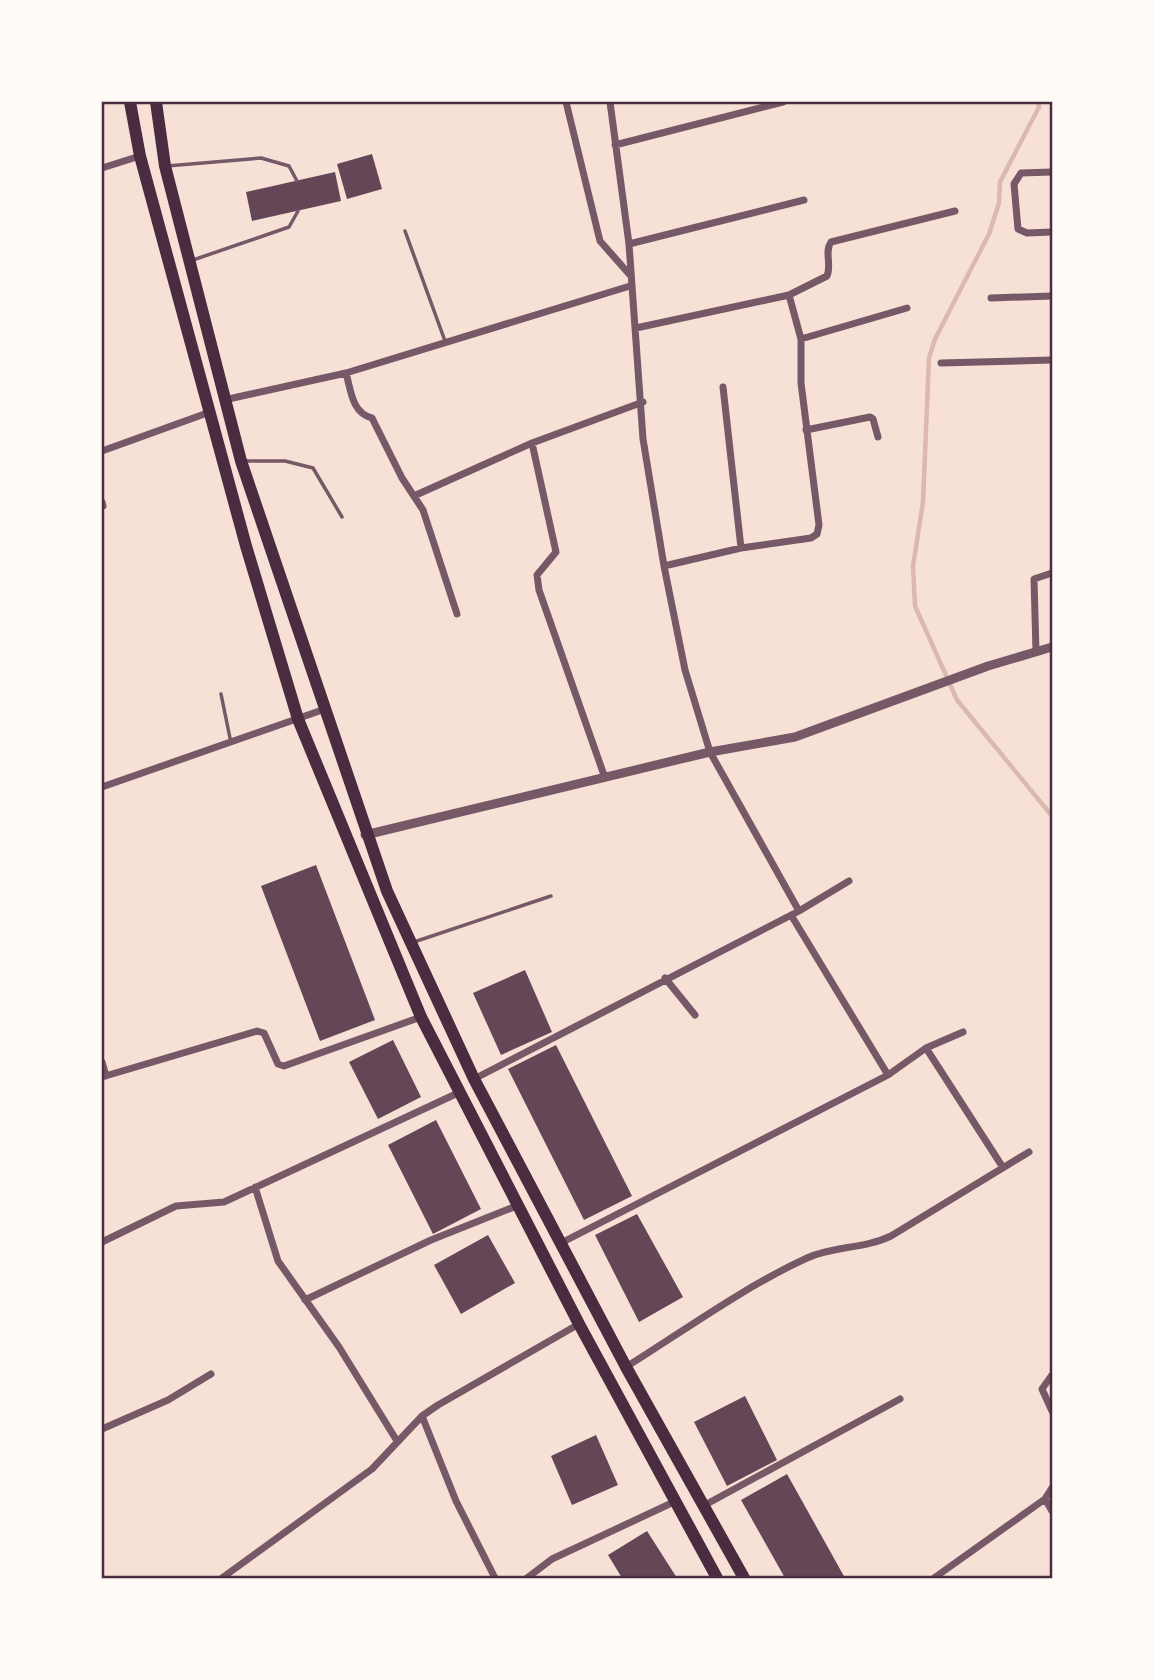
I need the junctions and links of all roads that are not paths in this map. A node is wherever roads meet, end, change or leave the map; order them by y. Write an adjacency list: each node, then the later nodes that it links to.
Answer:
1 (130, 102): 7 (highway)
2 (156, 102): 8 (highway)
3 (566, 102): 19 (street)
4 (610, 102): 6 (street)
5 (783, 102): 6 (street)
6 (615, 145): 17 (street)
7 (140, 156): 9 (street); 34 (highway)
8 (165, 166): 11 (lane); 18 (highway)
9 (102, 168)
10 (1052, 172): 16 (street)
11 (297, 181)
12 (804, 200): 17 (street)
13 (298, 211): 18 (lane)
14 (955, 211): 21 (street)
15 (405, 231): 27 (lane)
16 (1052, 232)
17 (629, 244): 19 (street)
18 (190, 261): 32 (highway)
19 (630, 275): 20 (street)
20 (630, 286): 25 (street); 27 (street)
21 (789, 295): 25 (street); 26 (street)
22 (1052, 296): 23 (street)
23 (991, 298)
24 (907, 308): 26 (street)
25 (636, 328): 33 (street)
26 (801, 339): 35 (street)
27 (445, 342): 30 (street)
28 (1052, 360): 29 (street)
29 (941, 363)
30 (346, 373): 32 (street); 40 (street)
31 (723, 387): 42 (street)
32 (224, 400): 39 (highway)
33 (643, 402): 37 (street); 43 (street)
34 (211, 412): 38 (street); 50 (highway)
35 (806, 430): 36 (street); 42 (street)
36 (878, 437)
37 (531, 443): 40 (street); 53 (street)
38 (102, 451)
39 (241, 461): 41 (lane); 49 (highway)
40 (416, 495): 45 (street)
41 (342, 517)
42 (741, 548): 43 (street)
43 (664, 566): 52 (street)
44 (1052, 572): 47 (street)
45 (457, 614)
46 (1052, 647): 47 (street)
47 (1036, 652): 52 (street)
48 (221, 694): 51 (lane)
49 (325, 709): 50 (street); 55 (highway)
50 (298, 719): 51 (street); 63 (highway)
51 (232, 744): 54 (street)
52 (710, 752): 53 (street); 58 (street)
53 (605, 778): 55 (street)
54 (102, 787)
55 (365, 835): 60 (highway)
56 (849, 881): 58 (street)
57 (551, 896): 60 (lane)
58 (799, 911): 59 (street)
59 (791, 915): 61 (street); 67 (street)
60 (409, 944): 69 (highway)
61 (665, 978): 62 (street); 69 (street)
62 (695, 1015)
63 (421, 1017): 68 (street); 70 (highway)
64 (963, 1032): 65 (street)
65 (926, 1048): 67 (street); 72 (street)
66 (102, 1062): 68 (street)
67 (888, 1075): 76 (street)
68 (104, 1076)
69 (474, 1079): 76 (highway)
70 (458, 1093): 73 (street); 74 (highway)
71 (1029, 1152): 72 (street)
72 (1002, 1166): 79 (street)
73 (255, 1187): 75 (street); 77 (street)
74 (519, 1205): 77 (street); 78 (highway)
75 (102, 1242)
76 (561, 1243): 79 (highway)
77 (305, 1300): 86 (street)
78 (579, 1324): 84 (street); 89 (highway)
79 (626, 1367): 90 (highway)
80 (211, 1374): 85 (street)
81 (1052, 1375): 83 (street)
82 (900, 1399): 90 (street)
83 (1052, 1411)
84 (422, 1416): 86 (street); 93 (street)
85 (102, 1429)
86 (397, 1441): 92 (street)
87 (1052, 1488): 88 (street)
88 (1045, 1499): 91 (street); 97 (street)
89 (676, 1502): 94 (street); 95 (highway)
90 (702, 1506): 96 (highway)
91 (1052, 1511)
92 (222, 1578)
93 (495, 1578)
94 (527, 1578)
95 (717, 1578)
96 (744, 1578)
97 (934, 1578)

